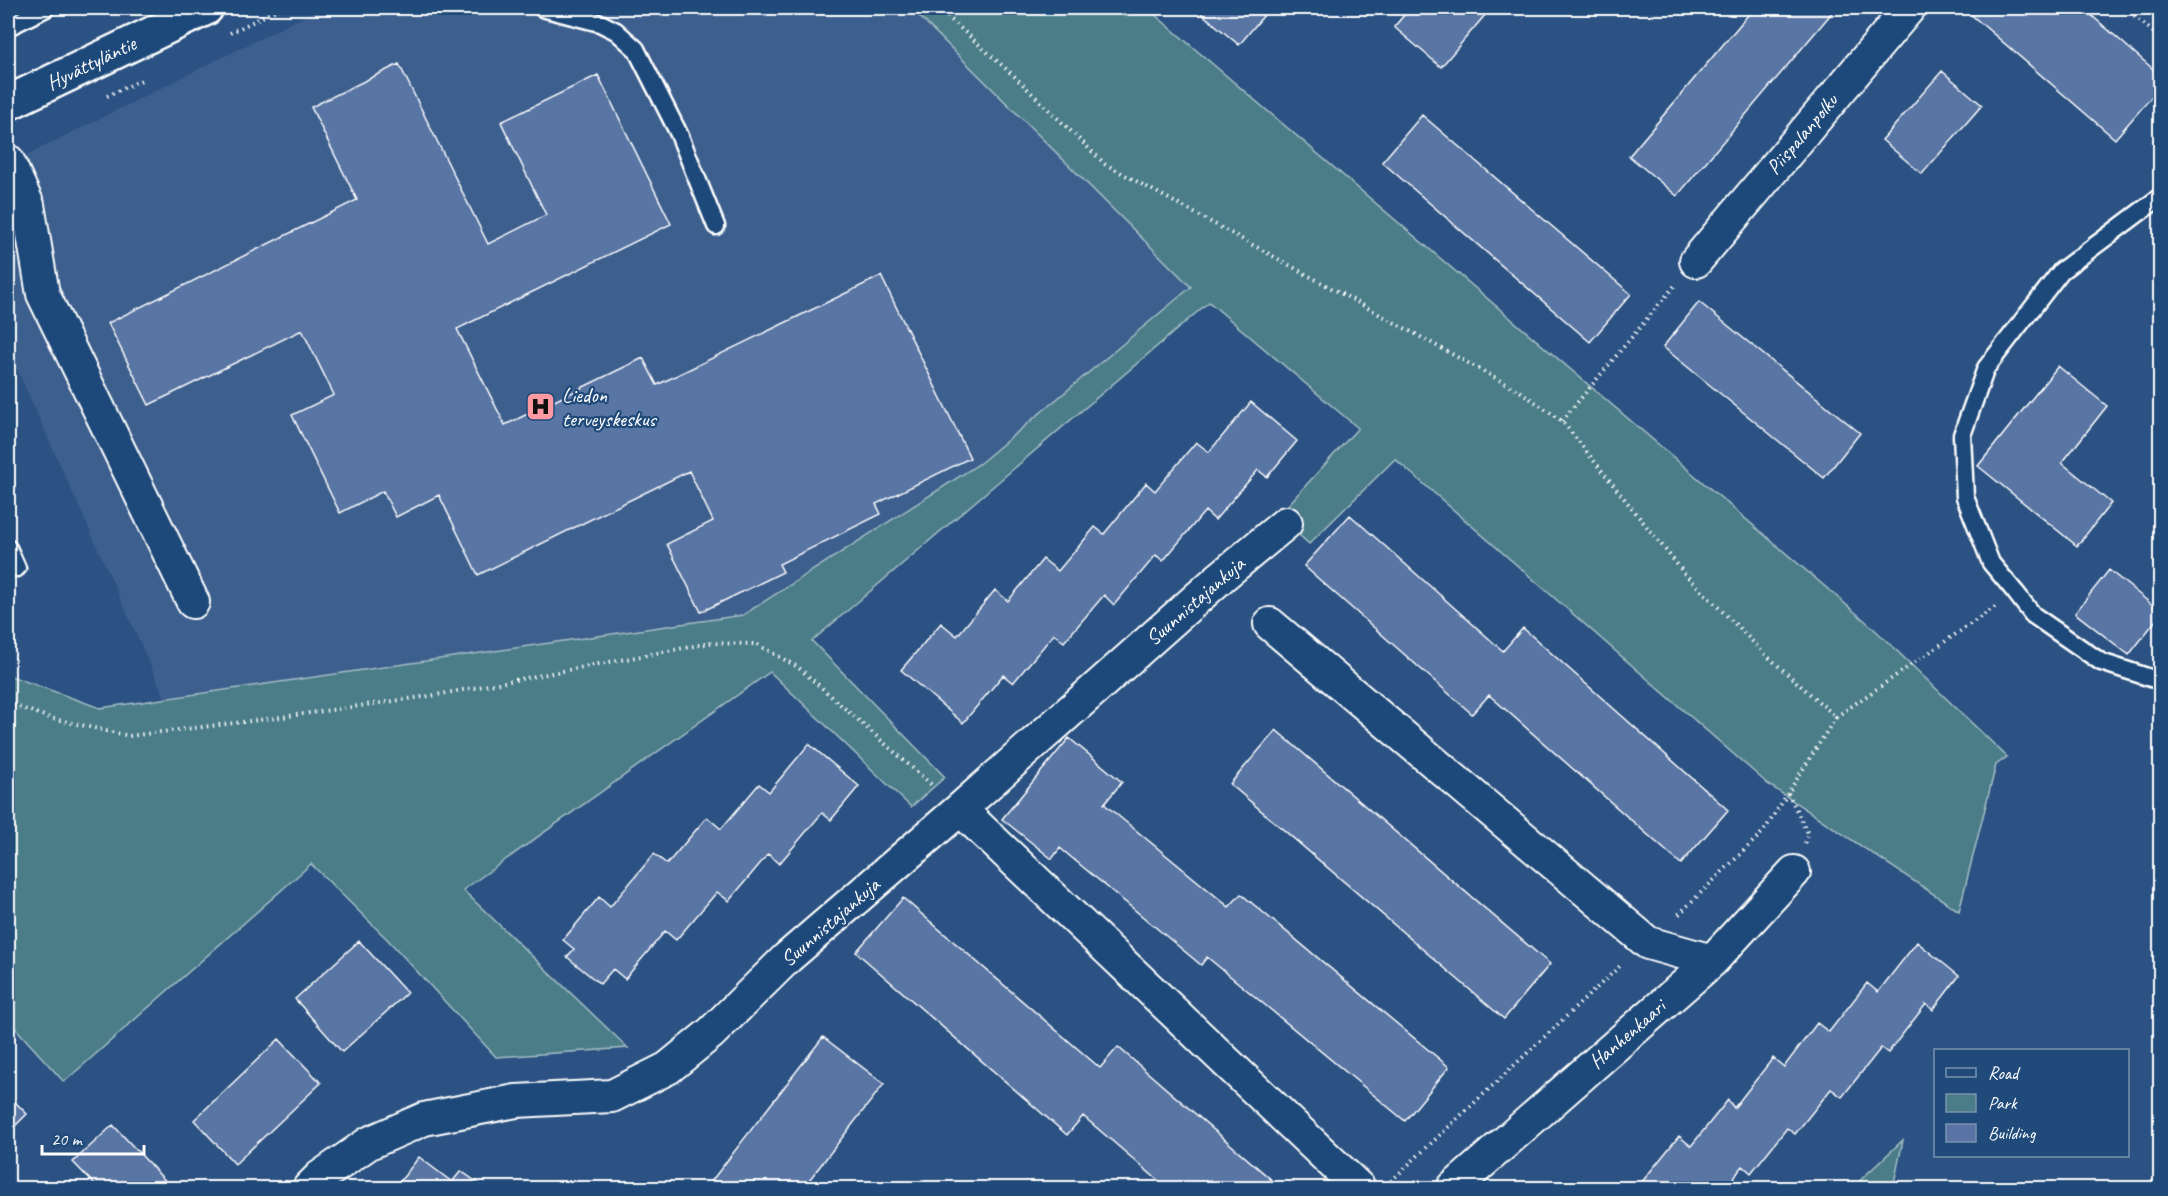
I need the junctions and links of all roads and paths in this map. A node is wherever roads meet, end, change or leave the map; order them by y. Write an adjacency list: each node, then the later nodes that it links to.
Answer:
1 (46, 8): 7 (lane)
2 (206, 8): 9 (street, Hyvättyläntie)
3 (542, 8): 12 (lane)
4 (938, 8): 14 (path)
5 (1909, 8): 13 (street, Piispalanpolku)
6 (2125, 8): 8 (path)
7 (8, 27)
8 (2160, 38)
9 (8, 103)
10 (8, 161): 19 (street)
11 (2160, 197): 18 (lane)
12 (716, 226)
13 (1696, 261): 14 (path)
14 (1562, 421): 23 (path)
15 (1287, 523): 25 (street, Suunnistajankuja)
16 (8, 548): 17 (lane)
17 (17, 568)
18 (2016, 593): 21 (lane); 23 (path)
19 (193, 602)
20 (1270, 624): 27 (street)
21 (2160, 681)
22 (8, 703): 25 (path)
23 (1836, 717): 24 (path)
24 (1787, 792): 26 (path); 27 (path)
25 (960, 809): 29 (street, Suunnistajankuja); 30 (street)
26 (1794, 872): 28 (street, Hanhenkaari)
27 (1648, 943): 28 (street); 31 (path)
28 (1712, 962): 32 (street, Hanhenkaari)
29 (309, 1188)
30 (1359, 1188)
31 (1383, 1188)
32 (1453, 1188)

